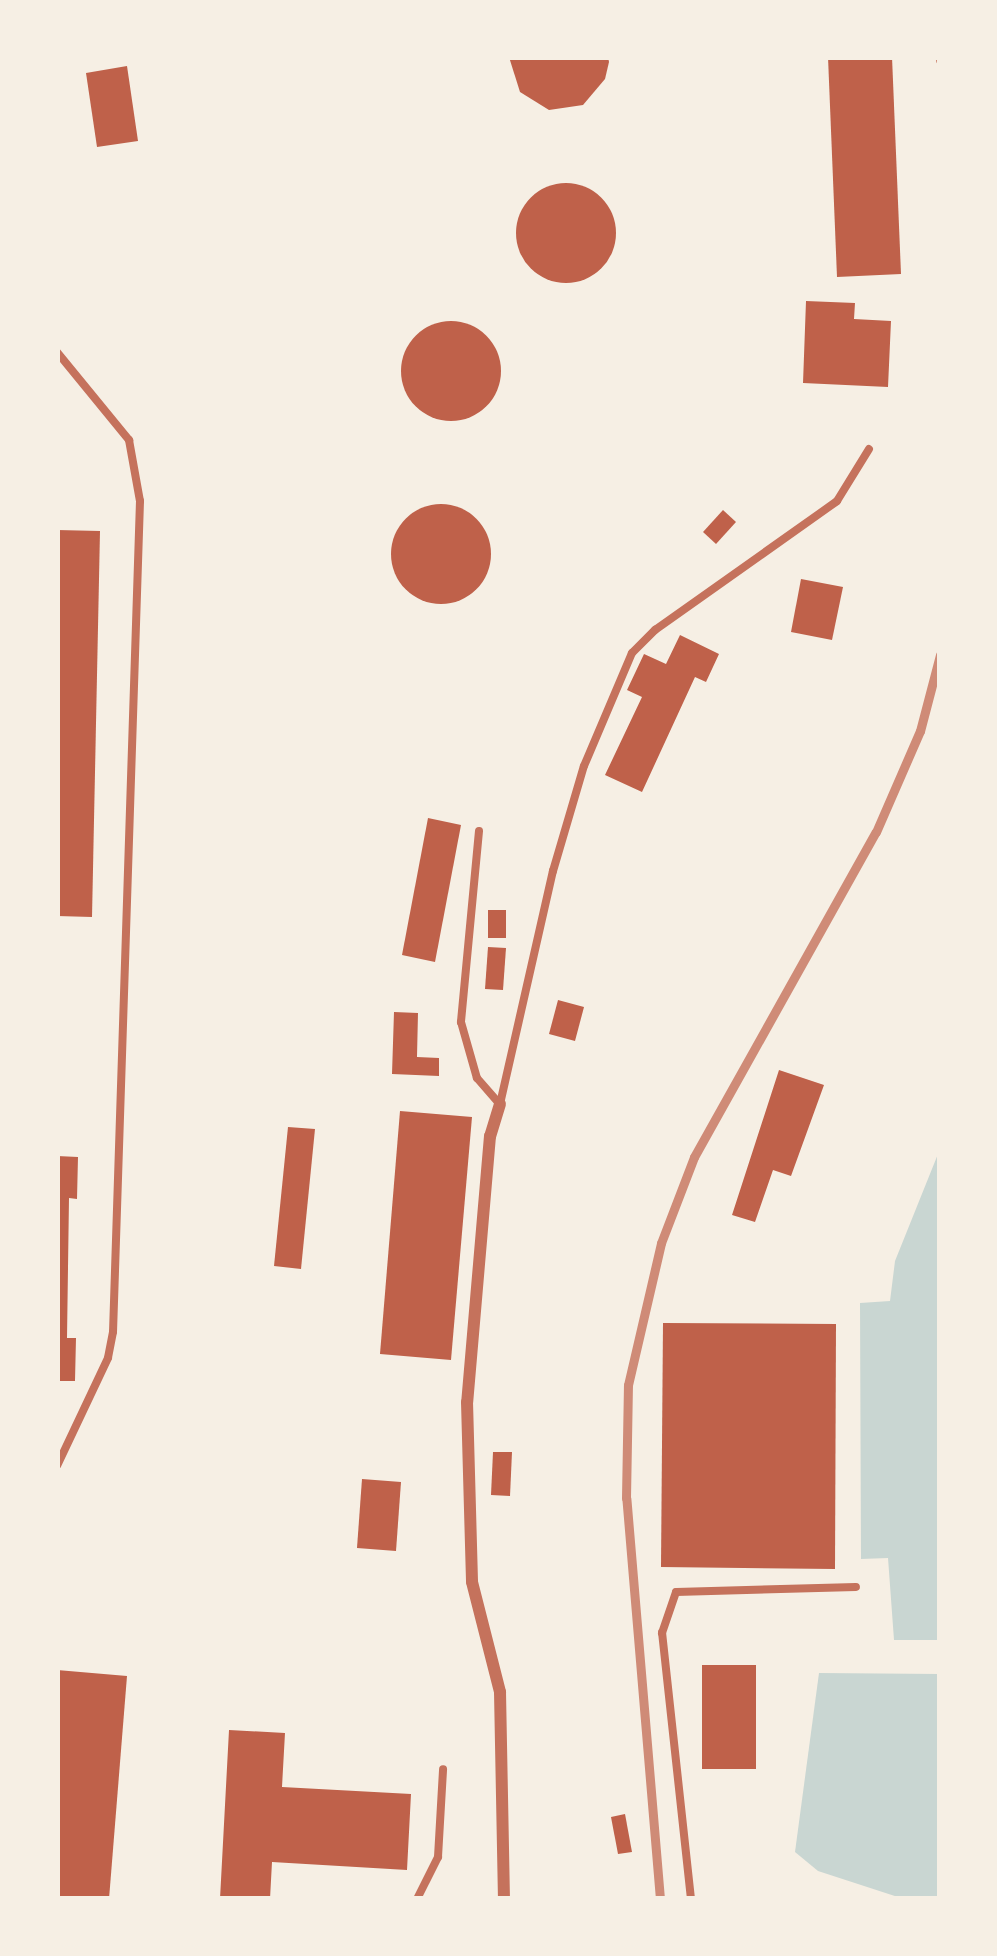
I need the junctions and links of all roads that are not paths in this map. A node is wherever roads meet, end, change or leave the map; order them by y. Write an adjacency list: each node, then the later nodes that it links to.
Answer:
1 (57, 352): 5 (lane)
2 (869, 449): 4 (lane)
3 (479, 831): 4 (lane)
4 (500, 1104): 9 (street)
5 (57, 1466)
6 (856, 1587): 10 (lane)
7 (443, 1769): 8 (lane)
8 (417, 1899)
9 (504, 1899)
10 (691, 1899)

